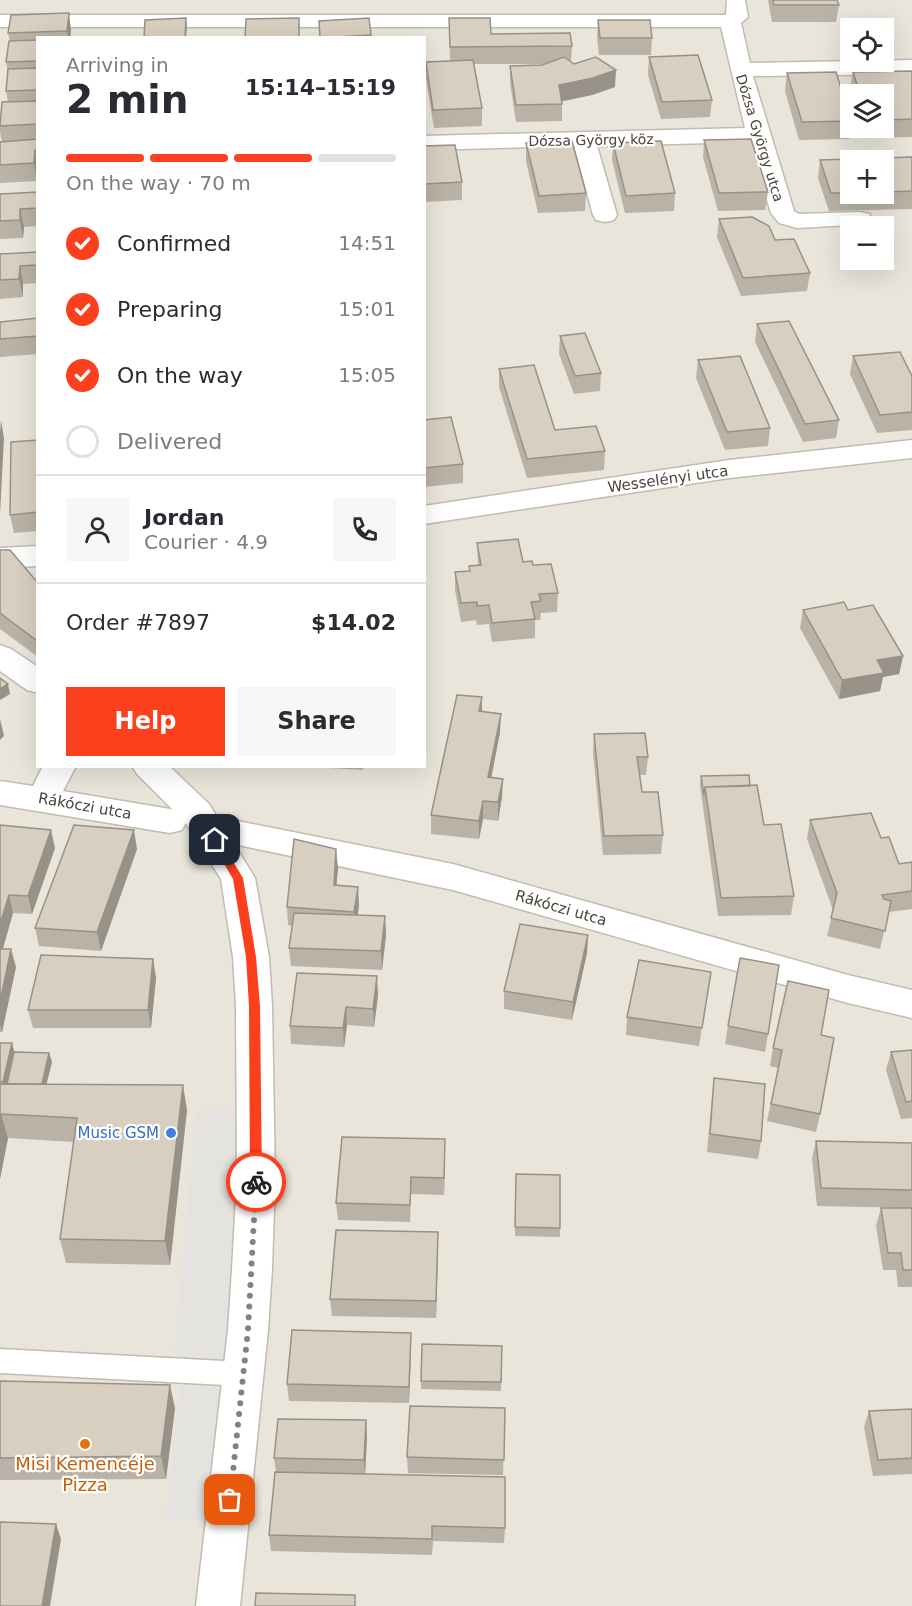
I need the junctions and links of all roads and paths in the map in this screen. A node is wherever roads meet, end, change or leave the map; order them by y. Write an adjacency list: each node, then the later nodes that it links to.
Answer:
1 (733, 11): 2 (street, Dózsa György utca); 4 (street, Dózsa György utca)
2 (0, 21)
3 (912, 67): 4 (street)
4 (740, 70): 5 (street, Dózsa György utca)
5 (758, 135): 6 (street, Dózsa György köz); 9 (street, Dózsa György utca)
6 (584, 141): 7 (street, Dózsa György köz); 8 (street)
7 (426, 143)
8 (605, 215)
9 (840, 220)
10 (912, 449): 11 (street, Wesselényi utca)
11 (426, 515)
12 (36, 556): 13 (street)
13 (0, 558)
14 (0, 656): 15 (street)
15 (36, 681)
16 (59, 768): 19 (street)
17 (150, 768): 20 (street)
18 (0, 793): 19 (street, Rákóczi utca)
19 (42, 799): 20 (street, Rákóczi utca)
20 (188, 824): 21 (street, Rákóczi utca); 23 (street)
21 (912, 1004)
22 (0, 1361): 23 (lane)
23 (243, 1374): 24 (street)
24 (218, 1606)

